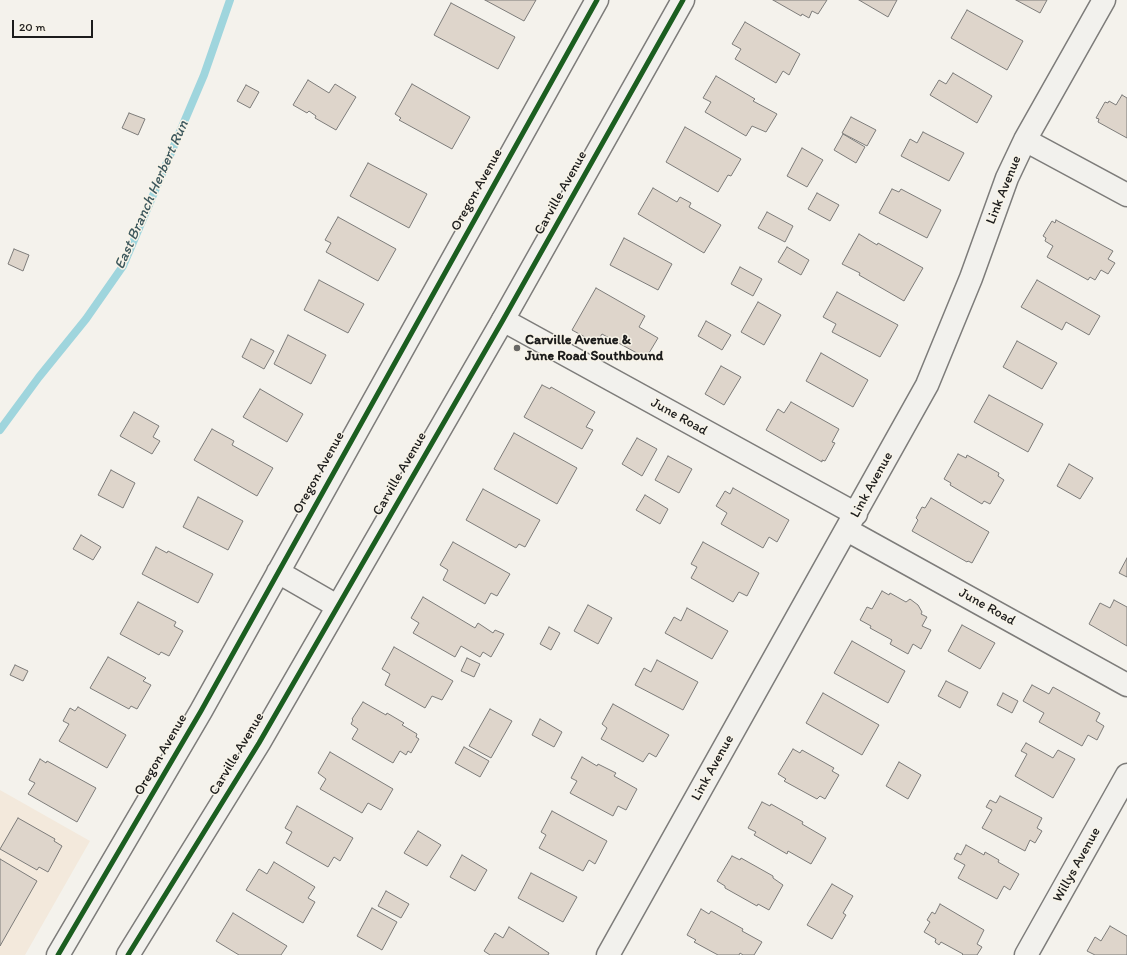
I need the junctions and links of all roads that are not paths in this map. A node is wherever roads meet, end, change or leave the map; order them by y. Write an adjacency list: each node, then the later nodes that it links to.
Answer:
1 (597, 0): 8 (street, Oregon Avenue)
2 (683, 0): 6 (street, Carville Avenue)
3 (1104, 0): 4 (street, Link Avenue)
4 (1025, 140): 5 (street); 7 (street, Link Avenue)
5 (1127, 195)
6 (503, 320): 7 (street, June Road); 9 (street, Carville Avenue)
7 (851, 522): 10 (street, June Road); 14 (street, Link Avenue)
8 (278, 572): 9 (street); 12 (street, Oregon Avenue)
9 (337, 606): 13 (street, Carville Avenue)
10 (1127, 685)
11 (1127, 775): 15 (street, Willys Avenue)
12 (58, 955)
13 (128, 955)
14 (608, 955)
15 (1026, 955)

